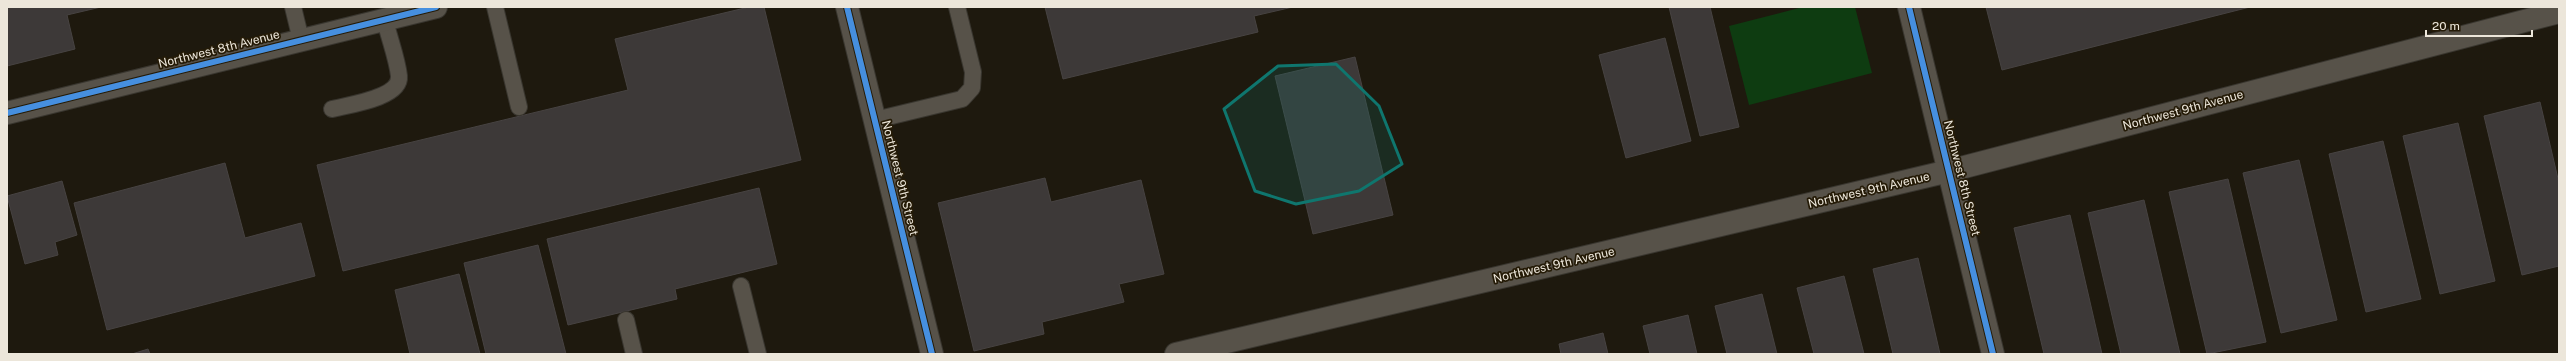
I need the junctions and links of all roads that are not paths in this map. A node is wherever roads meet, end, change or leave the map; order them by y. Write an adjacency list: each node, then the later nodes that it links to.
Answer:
1 (293, 7): 10 (lane)
2 (436, 7): 7 (main road, Northwest 8th Avenue)
3 (495, 7): 11 (lane)
4 (847, 7): 14 (main road, Northwest 9th Street)
5 (957, 7): 14 (lane)
6 (1909, 7): 15 (main road, Northwest 8th Street)
7 (407, 11): 9 (main road, Northwest 8th Avenue)
8 (2559, 12): 15 (main road, Northwest 9th Avenue)
9 (385, 20): 10 (main road, Northwest 8th Avenue); 12 (lane)
10 (301, 40): 13 (main road, Northwest 8th Avenue)
11 (518, 107)
12 (332, 109)
13 (7, 112)
14 (875, 120): 20 (main road, Northwest 9th Street)
15 (1949, 171): 21 (main road, Northwest 9th Avenue); 22 (main road, Northwest 8th Street)
16 (741, 286): 19 (lane)
17 (626, 320): 18 (lane)
18 (634, 354)
19 (758, 354)
20 (932, 354)
21 (1176, 354)
22 (1993, 354)

